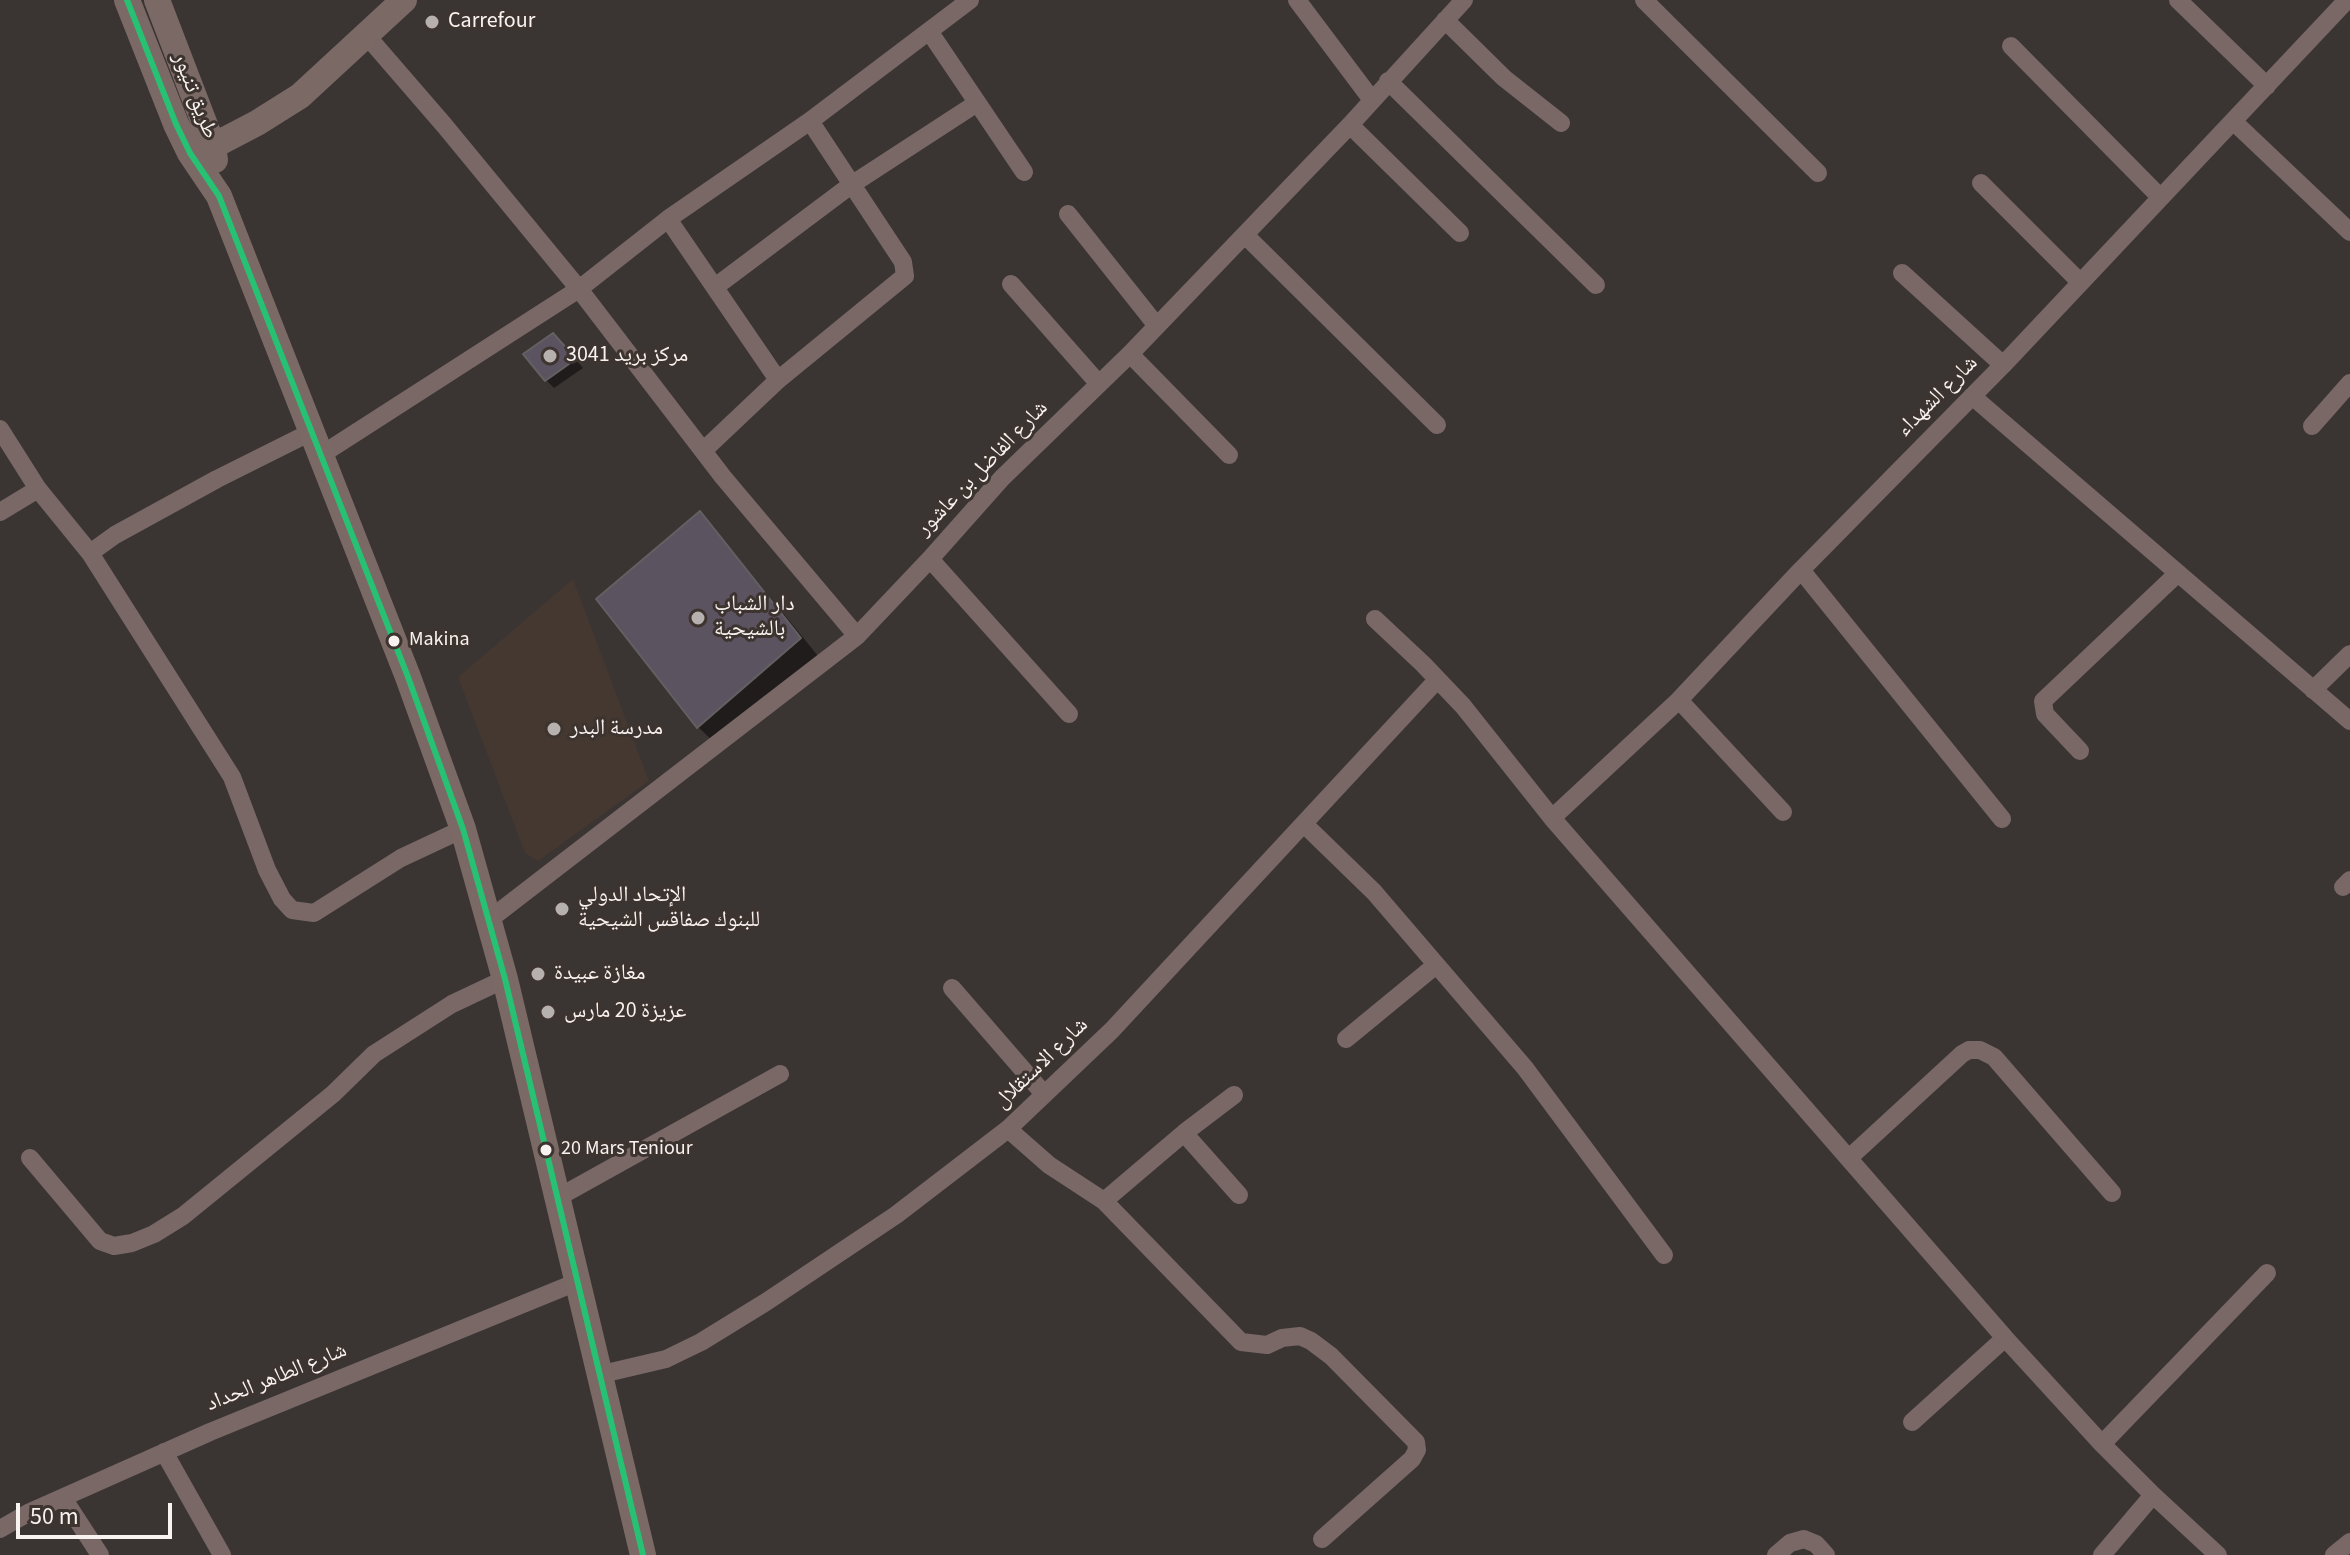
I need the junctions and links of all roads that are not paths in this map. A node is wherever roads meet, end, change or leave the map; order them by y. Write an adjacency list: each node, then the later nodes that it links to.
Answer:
1 (404, 0): 12 (main road)
2 (970, 0): 11 (street)
3 (1297, 0): 16 (street)
4 (1464, 0): 10 (street, شارع الفاضل بن عاشور)
5 (1644, 0): 24 (street)
6 (2178, 0): 15 (street)
7 (2347, 0): 15 (street, شارع الشهداء)
8 (158, 4): 9 (main road); 22 (main road, طريق تنيور)
9 (131, 9): 22 (main road, طريق تنيور)
10 (1445, 20): 14 (street, شارع الفاضل بن عاشور); 20 (street)
11 (929, 31): 17 (street); 18 (street)
12 (367, 36): 22 (main road); 38 (street)
13 (2011, 46): 27 (street)
14 (1388, 81): 16 (street, شارع الفاضل بن عاشور); 36 (street)
15 (2267, 86): 19 (street, شارع الشهداء)
16 (1372, 100): 21 (street, شارع الفاضل بن عاشور)
17 (977, 103): 23 (street); 26 (street)
18 (810, 121): 26 (street); 29 (street)
19 (2233, 121): 27 (street, شارع الشهداء); 30 (street)
20 (1561, 123)
21 (1350, 125): 31 (street); 32 (street, شارع الفاضل بن عاشور)
22 (201, 149): 49 (main road, طريق تنيور)
23 (1024, 172)
24 (1818, 173)
25 (1981, 183): 34 (street)
26 (851, 185): 37 (street); 42 (street)
27 (2160, 197): 34 (street, شارع الشهداء)
28 (1068, 214): 39 (street)
29 (668, 219): 37 (street); 38 (street)
30 (2350, 232)
31 (1460, 233)
32 (1245, 235): 39 (street, شارع الفاضل بن عاشور); 46 (street)
33 (1902, 273): 41 (street)
34 (2080, 282): 41 (street, شارع الشهداء)
35 (1011, 284): 44 (street)
36 (1596, 285)
37 (715, 287): 42 (street)
38 (579, 289): 49 (street); 50 (street)
39 (1157, 326): 40 (street, شارع الفاضل بن عاشور)
40 (1130, 354): 44 (street, شارع الفاضل بن عاشور); 51 (street)
41 (2003, 365): 45 (street, شارع الشهداء)
42 (778, 380): 50 (street)
43 (2350, 383): 47 (street)
44 (1099, 384): 55 (street, شارع الفاضل بن عاشور)
45 (1972, 396): 56 (street, شارع الشهداء); 57 (street)
46 (1437, 425)
47 (2312, 426)
48 (0, 429): 52 (street)
49 (316, 444): 54 (street); 71 (main road, طريق تنيور)
50 (704, 450): 59 (street)
51 (1229, 455)
52 (38, 489): 53 (street); 54 (street)
53 (0, 512)
54 (90, 553): 71 (street)
55 (930, 559): 59 (street, شارع الفاضل بن عاشور); 64 (street)
56 (1801, 570): 63 (street, شارع الشهداء); 69 (street)
57 (2178, 573): 62 (street); 66 (street)
58 (1375, 619): 61 (street)
59 (857, 636): 72 (street, شارع الفاضل بن عاشور)
60 (2350, 654): 62 (street)
61 (1437, 680): 68 (street); 70 (street, شارع الاستقلال)
62 (2313, 690): 65 (street)
63 (1679, 700): 67 (street); 68 (street, شارع الشهداء)
64 (1069, 714)
65 (2350, 721)
66 (2080, 751)
67 (1783, 812)
68 (1552, 818): 83 (street)
69 (2002, 819)
70 (1304, 824): 73 (street); 78 (street, شارع الاستقلال)
71 (463, 829): 72 (main road, طريق تنيور)
72 (490, 919): 74 (main road, طريق تنيور)
73 (1436, 965): 76 (street); 88 (street)
74 (505, 979): 82 (street); 86 (main road, طريق تنيور)
75 (952, 988): 78 (street)
76 (1346, 1039)
77 (780, 1074): 86 (street)
78 (1044, 1094): 80 (street, شارع الاستقلال)
79 (1234, 1095): 81 (street)
80 (1008, 1129): 87 (street); 92 (street, شارع الاستقلال)
81 (1184, 1133): 85 (street); 87 (street)
82 (30, 1158)
83 (1849, 1158): 84 (street); 91 (street)
84 (2112, 1193)
85 (1239, 1195)
86 (557, 1198): 90 (main road, طريق تنيور)
87 (1104, 1201): 99 (street)
88 (1664, 1255)
89 (2267, 1273): 94 (street)
90 (577, 1282): 92 (main road, طريق تنيور); 95 (street, شارع الطاهر الحداد)
91 (2005, 1338): 93 (street); 94 (street)
92 (598, 1375): 103 (main road, طريق تنيور)
93 (1912, 1422)
94 (2102, 1444): 96 (street)
95 (164, 1452): 97 (street, شارع الطاهر الحداد); 102 (street)
96 (2153, 1495): 106 (street); 107 (street)
97 (63, 1498): 98 (street, شارع الطاهر الحداد); 101 (street)
98 (0, 1529)
99 (1322, 1539)
100 (2350, 1542): 108 (street)
101 (100, 1555)
102 (222, 1555)
103 (643, 1555)
104 (1776, 1555): 105 (street)
105 (1826, 1555)
106 (2102, 1555)
107 (2218, 1555)
108 (2334, 1555)

